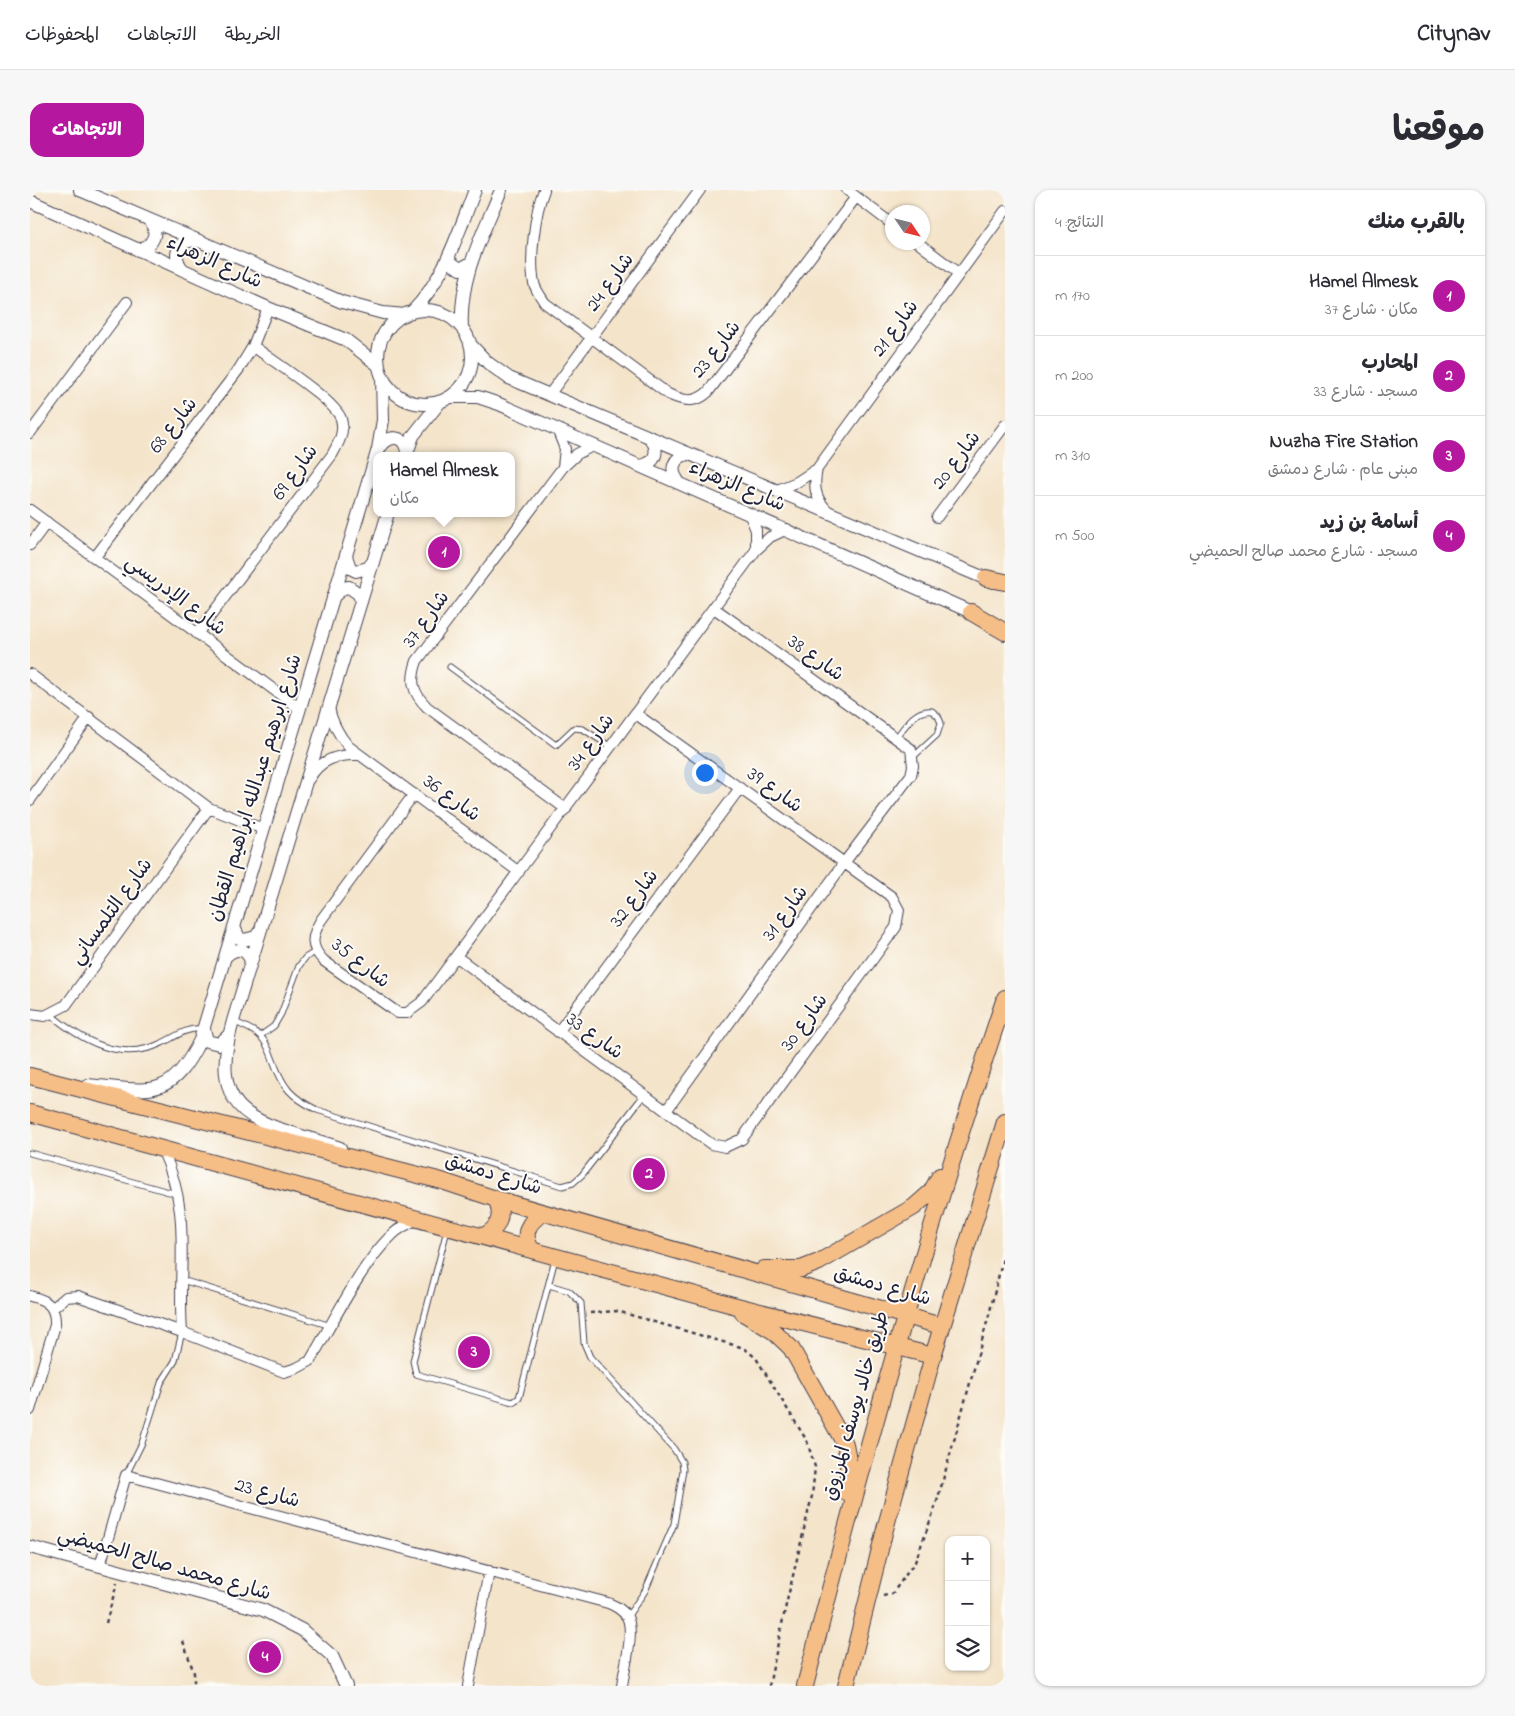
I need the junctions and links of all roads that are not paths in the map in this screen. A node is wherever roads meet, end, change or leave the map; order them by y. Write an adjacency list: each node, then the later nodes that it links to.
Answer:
1 (80, 190): 11 (street, شارع الزهراء)
2 (475, 190): 15 (street)
3 (501, 190): 16 (street)
4 (544, 190): 23 (street, شارع 23)
5 (700, 190): 23 (street, شارع 24)
6 (846, 190): 7 (street)
7 (856, 197): 10 (street); 23 (street, شارع 23)
8 (30, 201): 13 (street, شارع الزهراء)
9 (1005, 211): 18 (street, شارع 21)
10 (885, 219)
11 (149, 220): 12 (street, شارع الزهراء); 13 (street)
12 (197, 241): 17 (street); 21 (street, شارع الزهراء)
13 (138, 250): 17 (street, شارع الزهراء)
14 (928, 250): 18 (street)
15 (448, 256): 16 (street); 21 (street)
16 (471, 263): 22 (street)
17 (183, 270): 20 (street, شارع الزهراء)
18 (958, 273): 42 (street, شارع 21)
19 (127, 302): 31 (street)
20 (268, 308): 24 (street, شارع 68); 26 (street, شارع الزهراء)
21 (409, 314): 22 (street); 26 (street)
22 (462, 328): 25 (street)
23 (592, 338): 27 (street, شارع 24)
24 (253, 346): 55 (street, شارع 68); 66 (street, شارع 69)
25 (471, 346): 27 (street, شارع الزهراء); 28 (street)
26 (380, 371): 28 (street); 34 (street, شارع ابرهيم عبدالله ابراهيم القطان)
27 (549, 395): 32 (street, شارع الزهراء)
28 (445, 400): 30 (street, شارع الزهراء); 37 (street)
29 (1005, 425): 49 (street, شارع 20)
30 (558, 429): 33 (street, شارع الزهراء); 41 (street)
31 (30, 432)
32 (650, 438): 38 (street, شارع الزهراء); 40 (street)
33 (594, 446): 40 (street, شارع الزهراء); 41 (street, شارع 37)
34 (378, 449): 35 (street, شارع ابرهيم عبدالله ابراهيم القطان); 36 (street)
35 (377, 452)
36 (406, 452)
37 (407, 452)
38 (688, 454): 43 (street); 44 (street, شارع الزهراء)
39 (373, 466): 54 (street, شارع ابرهيم عبدالله ابراهيم القطان)
40 (641, 466): 43 (street, شارع الزهراء)
41 (563, 467): 82 (street, شارع 37)
42 (817, 468): 44 (street, شارع 21); 47 (street)
43 (678, 481): 46 (street, شارع الزهراء)
44 (775, 491): 47 (street, شارع الزهراء)
45 (30, 510): 50 (street, شارع الإدريسي)
46 (749, 512): 51 (street, شارع الزهراء); 53 (street)
47 (829, 513): 57 (street, شارع الزهراء)
48 (387, 517): 56 (street)
49 (937, 517)
50 (47, 522): 52 (street); 55 (street, شارع الإدريسي)
51 (787, 529): 53 (street, شارع 34); 63 (street, شارع الزهراء)
52 (30, 544)
53 (756, 550): 62 (street, شارع 34)
54 (346, 556): 56 (street); 60 (street, شارع ابرهيم عبدالله ابراهيم القطان)
55 (95, 557): 66 (street, شارع الإدريسي)
56 (372, 563): 61 (street)
57 (986, 578): 58 (main road); 59 (street, شارع الزهراء)
58 (1005, 582)
59 (1005, 587)
60 (333, 597): 61 (street); 70 (street, شارع ابرهيم عبدالله ابراهيم القطان)
61 (361, 602): 69 (street)
62 (714, 608): 71 (street, شارع 34); 73 (street, شارع 38)
63 (971, 612): 64 (street, شارع الزهراء); 65 (main road)
64 (1005, 626)
65 (1005, 632)
66 (197, 634): 70 (street, شارع الإدريسي)
67 (450, 668): 74 (lane)
68 (30, 674): 72 (street)
69 (329, 704): 75 (street, شارع 36); 77 (street)
70 (300, 709): 83 (street, شارع ابرهيم عبدالله ابراهيم القطان)
71 (636, 714): 74 (street, شارع 34); 78 (street, شارع 39)
72 (89, 717): 80 (street); 81 (street)
73 (896, 738): 76 (street); 76 (lane)
74 (611, 748): 82 (street, شارع 34)
75 (360, 756): 77 (street); 79 (street, شارع 36)
76 (913, 757): 84 (street, شارع 31)
77 (306, 786): 88 (street)
78 (740, 788): 84 (street, شارع 39); 98 (street, شارع 32)
79 (414, 794): 85 (street, شارع 36); 89 (street, شارع 35)
80 (30, 800)
81 (209, 808): 83 (street); 95 (street, شارع التلمساني)
82 (566, 809): 85 (street, شارع 34)
83 (263, 830): 87 (street, شارع ابرهيم عبدالله ابراهيم القطان)
84 (844, 863): 86 (street, شارع 39); 104 (street, شارع 31)
85 (520, 872): 91 (street, شارع 34)
86 (892, 897): 108 (street, شارع 30)
87 (234, 927): 88 (street); 90 (street, شارع ابرهيم عبدالله ابراهيم القطان)
88 (259, 932): 92 (street)
89 (315, 952): 91 (street, شارع 35); 100 (lane)
90 (225, 957): 92 (street); 97 (street, شارع ابرهيم عبدالله ابراهيم القطان)
91 (457, 957): 98 (street, شارع 33)
92 (251, 961): 96 (street)
93 (1005, 998): 107 (main road, طريق خالد يوسف المرزوق)
94 (30, 1014): 95 (street)
95 (50, 1014): 97 (lane)
96 (232, 1021): 99 (street); 100 (lane)
97 (204, 1029): 99 (street); 102 (street, شارع ابرهيم عبدالله ابراهيم القطان)
98 (558, 1032): 103 (street, شارع 33)
99 (228, 1036): 111 (street)
100 (260, 1036): 103 (lane)
101 (30, 1076): 102 (main road, شارع دمشق)
102 (50, 1082): 111 (main road, شارع دمشق)
103 (644, 1095): 104 (street, شارع 33)
104 (666, 1111): 108 (street, شارع 33)
105 (30, 1113): 109 (main road)
106 (1005, 1122): 128 (main road)
107 (962, 1126): 120 (main road); 126 (main road, طريق خالد يوسف المرزوق)
108 (711, 1144)
109 (162, 1149): 112 (street); 115 (main road)
110 (30, 1153): 112 (lane)
111 (442, 1181): 113 (main road, شارع دمشق)
112 (178, 1195): 121 (street)
113 (496, 1199): 114 (main road, شارع دمشق); 117 (main road)
114 (545, 1213): 118 (main road); 120 (main road, شارع دمشق)
115 (418, 1219): 116 (main road); 127 (street)
116 (448, 1227): 117 (main road); 122 (lane)
117 (483, 1236): 118 (main road)
118 (532, 1250): 119 (main road)
119 (555, 1255): 122 (lane); 124 (main road)
120 (739, 1268): 126 (main road, شارع دمشق)
121 (182, 1280): 127 (lane); 129 (street)
122 (549, 1284): 138 (lane)
123 (30, 1296): 125 (street)
124 (729, 1304): 130 (main road); 134 (main road)
125 (53, 1308): 129 (street); 132 (street)
126 (904, 1316): 128 (main road, شارع دمشق); 130 (main road, طريق خالد يوسف المرزوق)
127 (331, 1326): 129 (street)
128 (941, 1326): 131 (main road)
129 (182, 1332): 133 (lane)
130 (895, 1346): 131 (main road); 134 (main road, طريق خالد يوسف المرزوق)
131 (933, 1356): 143 (main road)
132 (30, 1410)
133 (126, 1475): 136 (street); 137 (street, شارع 23)
134 (846, 1525): 142 (main road, طريق خالد يوسف المرزوق)
135 (30, 1547): 136 (street, شارع محمد صالح الحميضي)
136 (100, 1566): 139 (street, شارع محمد صالح الحميضي)
137 (490, 1571): 138 (street, شارع 23); 140 (street)
138 (627, 1617): 141 (street)
139 (346, 1686)
140 (468, 1686)
141 (622, 1686)
142 (805, 1686)
143 (846, 1686)

